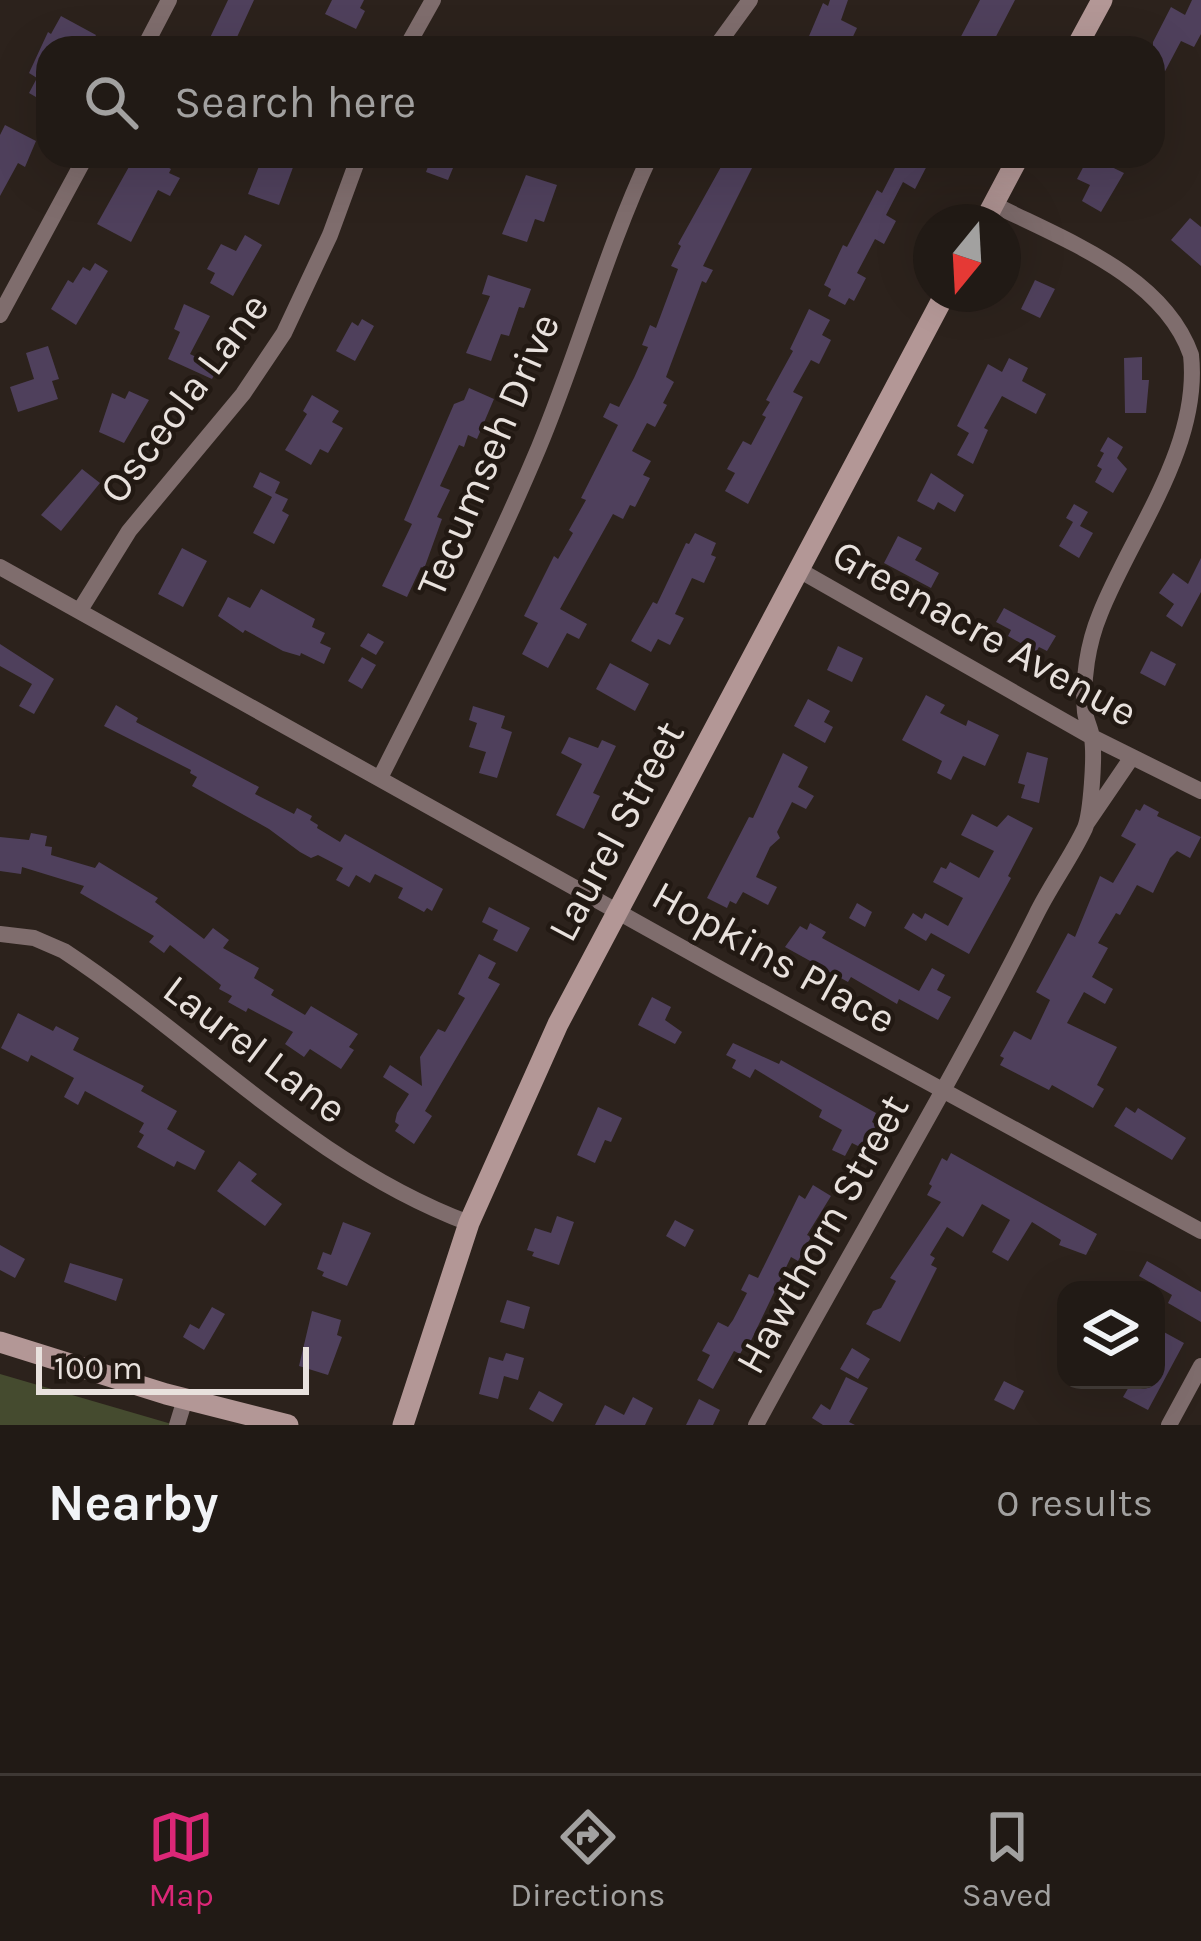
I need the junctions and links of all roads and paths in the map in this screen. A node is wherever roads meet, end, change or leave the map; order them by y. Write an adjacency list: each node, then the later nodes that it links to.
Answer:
1 (169, 0): 5 (street)
2 (433, 0): 6 (street)
3 (750, 0): 7 (street)
4 (1102, 0): 8 (street)
5 (150, 36)
6 (413, 36)
7 (724, 36)
8 (1082, 36)
9 (80, 168): 16 (street)
10 (354, 168): 19 (street, Osceola Lane)
11 (645, 168): 22 (street, Tecumseh Drive)
12 (1012, 168): 13 (street)
13 (993, 204)
14 (1021, 226): 20 (street, Hawthorn Street)
15 (935, 312): 18 (street, Laurel Street)
16 (0, 315)
17 (0, 567): 19 (street, Hopkins Place)
18 (799, 570): 20 (street, Greenacre Avenue); 25 (street, Laurel Street)
19 (80, 610): 22 (street, Hopkins Place)
20 (1092, 737): 21 (street, Greenacre Avenue); 24 (street, Hawthorn Street)
21 (1132, 757): 23 (street, Greenacre Avenue); 24 (street, Hawthorn Street)
22 (381, 776): 25 (street, Hopkins Place)
23 (1201, 790)
24 (1087, 824): 27 (street, Hawthorn Street)
25 (617, 911): 27 (street, Hopkins Place); 28 (street, Laurel Street)
26 (0, 934): 28 (street, Laurel Lane)
27 (944, 1091): 29 (street, Hopkins Place); 36 (street, Hawthorn Street)
28 (469, 1223): 35 (street, Laurel Street)
29 (1201, 1231)
30 (0, 1342): 32 (street)
31 (1201, 1366): 37 (street)
32 (185, 1399): 33 (street); 34 (street)
33 (177, 1425)
34 (288, 1425)
35 (404, 1425)
36 (756, 1425)
37 (1169, 1425)

